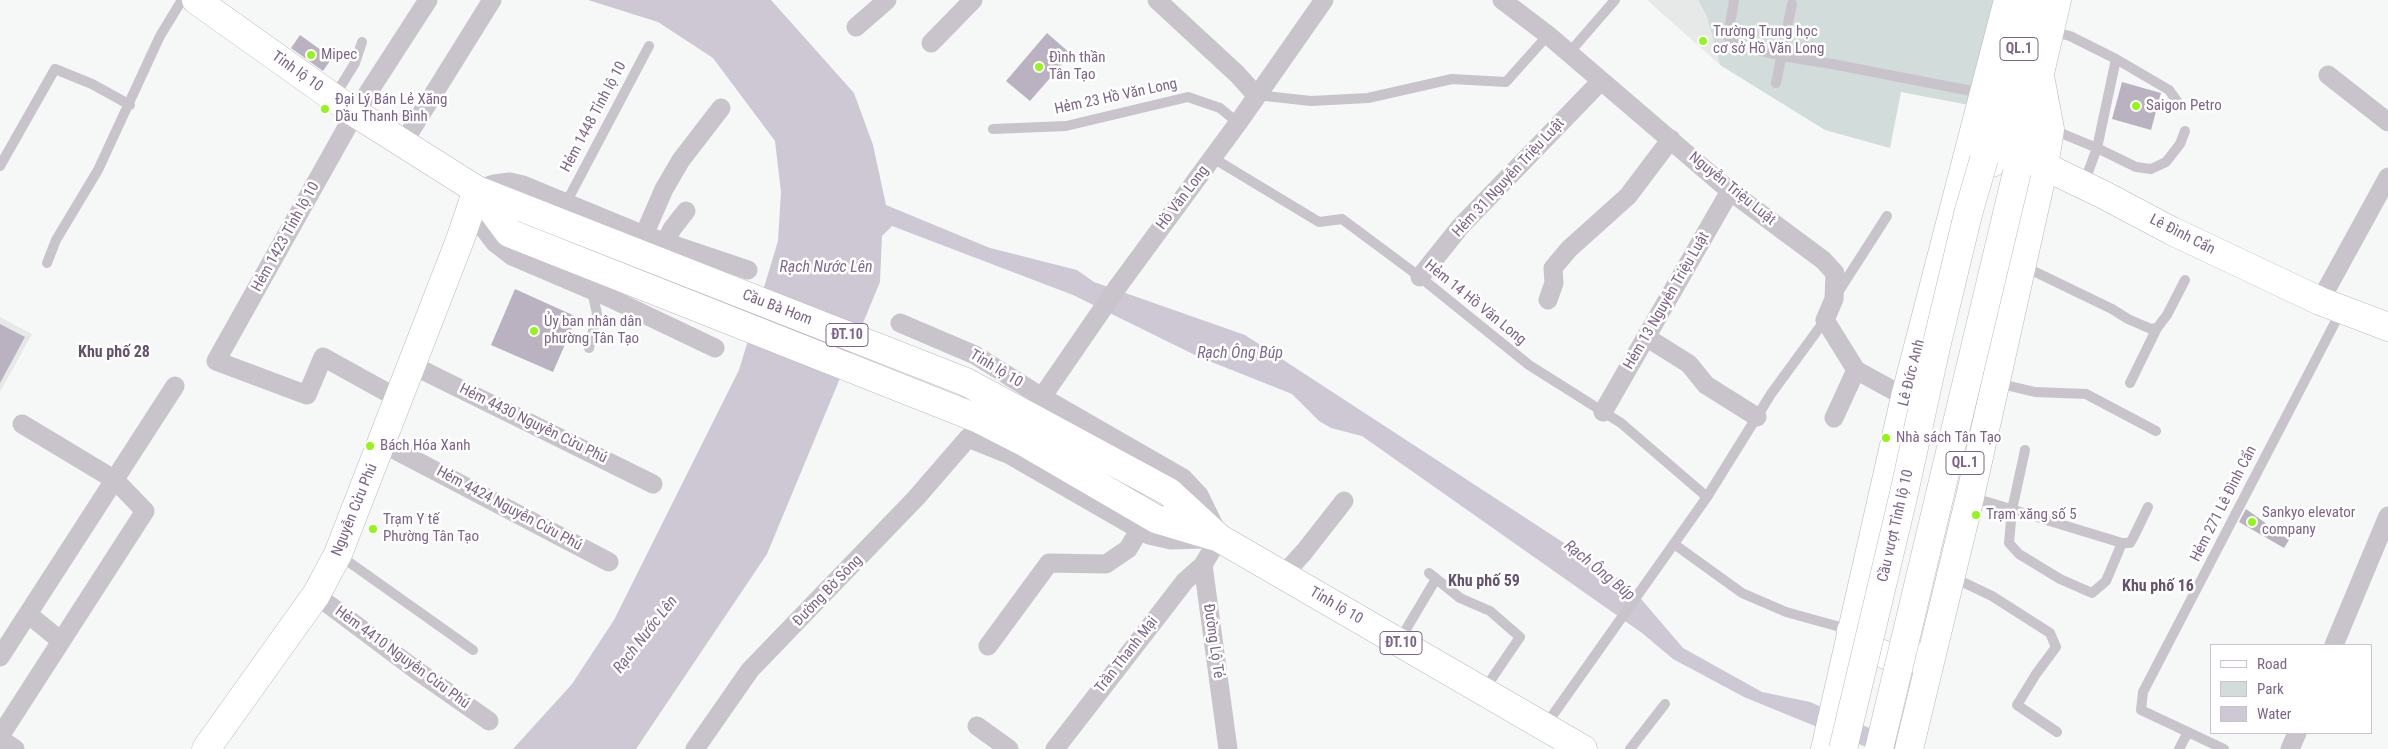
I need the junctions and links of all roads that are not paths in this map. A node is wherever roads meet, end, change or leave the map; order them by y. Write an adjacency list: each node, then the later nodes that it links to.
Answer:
1 (182, 0): 31 (lane)
2 (196, 0): 32 (main road, Tỉnh lộ 10 / ĐT.10)
3 (428, 0): 32 (street, Hẻm 1423 Tỉnh lộ 10)
4 (492, 0): 40 (street)
5 (887, 0): 16 (street)
6 (973, 0): 20 (street)
7 (1158, 0): 28 (street)
8 (1324, 0): 28 (street, Hồ Văn Long)
9 (1502, 0): 18 (street, Nguyễn Triệu Luật)
10 (1615, 0): 22 (lane)
11 (1734, 0): 23 (lane)
12 (2008, 0): 29 (main road, QL.1)
13 (2031, 0): 29 (main road, QL.1)
14 (2056, 0): 17 (main road, QL.1)
15 (1792, 4): 23 (lane)
16 (856, 27)
17 (2050, 31): 24 (lane); 37 (main road, Cầu vượt Tỉnh lộ 10 / QL.1)
18 (1548, 35): 22 (street, Nguyễn Triệu Luật); 28 (lane)
19 (362, 42): 32 (lane)
20 (931, 43)
21 (649, 46): 49 (lane, Hẻm 1448 Tỉnh lộ 10)
22 (1569, 53): 26 (street, Nguyễn Triệu Luật)
23 (1782, 56): 27 (lane); 29 (lane)
24 (2116, 59): 30 (lane); 41 (lane)
25 (2328, 75): 34 (street)
26 (1601, 81): 39 (street, Nguyễn Triệu Luật); 59 (street, Hẻm 31 Nguyễn Triệu Luật)
27 (1776, 83)
28 (1256, 95): 35 (street, Hồ Văn Long)
29 (1996, 95): 43 (main road); 43 (main road, Cầu vượt Tỉnh lộ 10 / QL.1)
30 (2179, 104)
31 (130, 105): 44 (lane); 56 (lane)
32 (344, 105): 40 (main road, Tỉnh lộ 10 / ĐT.10); 79 (street, Hẻm 1423 Tỉnh lộ 10)
33 (721, 108): 54 (street)
34 (2388, 122)
35 (1238, 124): 36 (lane, Hẻm 23 Hồ Văn Long); 42 (street, Hồ Văn Long)
36 (993, 129)
37 (2039, 129): 41 (lane); 43 (main road, Cầu vượt Tỉnh lộ 10 / QL.1)
38 (2185, 131): 41 (lane)
39 (1671, 139): 48 (street, Nguyễn Triệu Luật); 63 (street)
40 (403, 143): 47 (main road, Tỉnh lộ 10 / ĐT.10)
41 (2097, 148): 46 (lane)
42 (1213, 158): 59 (lane, Hẻm 14 Hồ Văn Long); 77 (street, Hồ Văn Long)
43 (2007, 164): 46 (main road, Lê Đình Cẩn); 57 (main road, QL.1); 78 (main road, Lê Đức Anh / QL.1); 135 (main road, Cầu vượt Tỉnh lộ 10 / QL.1, bridge); 136 (main road, Cầu vượt Tỉnh lộ 10 / QL.1); 137 (main road, Cầu vượt Tỉnh lộ 10 / QL.1, bridge); 138 (main road, Cầu vượt Tỉnh lộ 10 / QL.1)
44 (0, 166)
45 (2388, 177): 64 (street)
46 (2084, 185): 64 (main road, Lê Đình Cẩn)
47 (477, 190): 49 (street); 50 (main road, Tỉnh lộ 10 / ĐT.10); 53 (main road, Tỉnh lộ 10 / ĐT.10); 61 (street); 72 (main road, Nguyễn Cửu Phú)
48 (1730, 191): 62 (street, Nguyễn Triệu Luật); 69 (street, Hẻm 13 Nguyễn Triệu Luật)
49 (566, 202): 54 (street)
50 (512, 205): 90 (main road, Cầu Bà Hom / ĐT.10)
51 (686, 211): 55 (street)
52 (1887, 216): 62 (lane)
53 (509, 233): 97 (main road, Cầu Bà Hom / ĐT.10)
54 (644, 236): 55 (street)
55 (665, 243): 58 (street)
56 (47, 263)
57 (2022, 265): 68 (lane); 74 (main road, QL.1)
58 (748, 270)
59 (1420, 277): 80 (lane, Hẻm 14 Hồ Văn Long)
60 (2185, 280): 68 (lane)
61 (592, 291): 70 (lane); 71 (street)
62 (1834, 299): 65 (street, Nguyễn Triệu Luật)
63 (1548, 300)
64 (2330, 306): 67 (main road, Lê Đình Cẩn); 122 (lane, Hẻm 271 Lê Đình Cẩn)
65 (1825, 320): 73 (street); 81 (lane)
66 (900, 322): 77 (street, Tỉnh lộ 10)
67 (2388, 327)
68 (2157, 328): 75 (lane)
69 (1646, 337): 80 (street, Hẻm 13 Nguyễn Triệu Luật); 81 (street)
70 (590, 348)
71 (715, 348)
72 (412, 365): 79 (main road, Nguyễn Cửu Phú); 89 (street, Hẻm 4430 Nguyễn Cửu Phú)
73 (1856, 370): 78 (street); 82 (street)
74 (1996, 383): 84 (lane); 92 (main road, QL.1)
75 (2130, 383)
76 (175, 386): 88 (street)
77 (1042, 397): 98 (street, Tỉnh lộ 10)
78 (1905, 397): 108 (main road, Lê Đức Anh / QL.1)
79 (399, 399): 86 (main road, Nguyễn Cửu Phú)
80 (1603, 412): 91 (lane, Hẻm 14 Hồ Văn Long)
81 (1756, 417): 91 (lane)
82 (1834, 418)
83 (22, 424): 88 (street)
84 (2156, 431)
85 (968, 438): 97 (street, Tỉnh lộ 10); 129 (street, Đường Bờ Sông)
86 (382, 442): 101 (main road, Nguyễn Cửu Phú); 102 (street, Hẻm 4424 Nguyễn Cửu Phú)
87 (2025, 450): 95 (lane)
88 (115, 480): 107 (street); 109 (street)
89 (653, 484)
90 (1169, 492): 98 (main road, Tỉnh lộ 10 / ĐT.10)
91 (1707, 497): 100 (lane)
92 (1970, 497): 95 (lane); 105 (main road, QL.1)
93 (1344, 501): 104 (street)
94 (2148, 507): 99 (lane)
95 (2012, 510): 99 (lane); 99 (lane)
96 (2388, 516): 111 (street)
97 (1148, 524): 98 (main road, Tỉnh lộ 10 / ĐT.10); 112 (street)
98 (1219, 538): 103 (street); 104 (main road, Tỉnh lộ 10 / ĐT.10)
99 (2122, 543)
100 (1674, 544): 108 (lane); 120 (lane)
101 (338, 554): 106 (main road, Nguyễn Cửu Phú); 113 (lane)
102 (609, 562)
103 (1203, 565): 126 (street, Đường Lộ Tẻ); 131 (street, Trần Thanh Mại)
104 (1283, 575): 110 (main road, Tỉnh lộ 10 / ĐT.10)
105 (1951, 577): 115 (main road, QL.1); 121 (lane)
106 (316, 595): 118 (street, Hẻm 4410 Nguyễn Cửu Phú); 128 (main road, Nguyễn Cửu Phú)
107 (28, 614): 109 (street); 114 (street)
108 (1851, 631): 115 (main road); 134 (main road, Lê Đức Anh / QL.1)
109 (61, 641): 124 (street)
110 (1399, 642): 116 (main road, Tỉnh lộ 10 / ĐT.10); 116 (lane)
111 (2334, 644)
112 (988, 646)
113 (473, 650)
114 (0, 657)
115 (1931, 660): 125 (main road, QL.1)
116 (1484, 691): 120 (main road, Tỉnh lộ 10 / ĐT.10)
117 (1664, 704): 133 (lane)
118 (488, 720)
119 (977, 726): 130 (street)
120 (1544, 727): 132 (main road, Tỉnh lộ 10 / ĐT.10)
121 (2056, 732)
122 (2188, 732): 139 (lane); 140 (lane, Hẻm 271 Lê Đình Cẩn)
123 (2297, 734): 141 (street)
124 (0, 737): 127 (street)
125 (1912, 738)
126 (1230, 747)
127 (15, 749)
128 (206, 749)
129 (695, 749)
130 (1009, 749)
131 (1055, 749)
132 (1583, 749)
133 (1630, 749)
134 (1826, 749)
135 (1843, 749)
136 (1862, 749)
137 (1879, 749)
138 (1899, 749)
139 (2179, 749)
140 (2224, 749)
141 (2290, 749)

